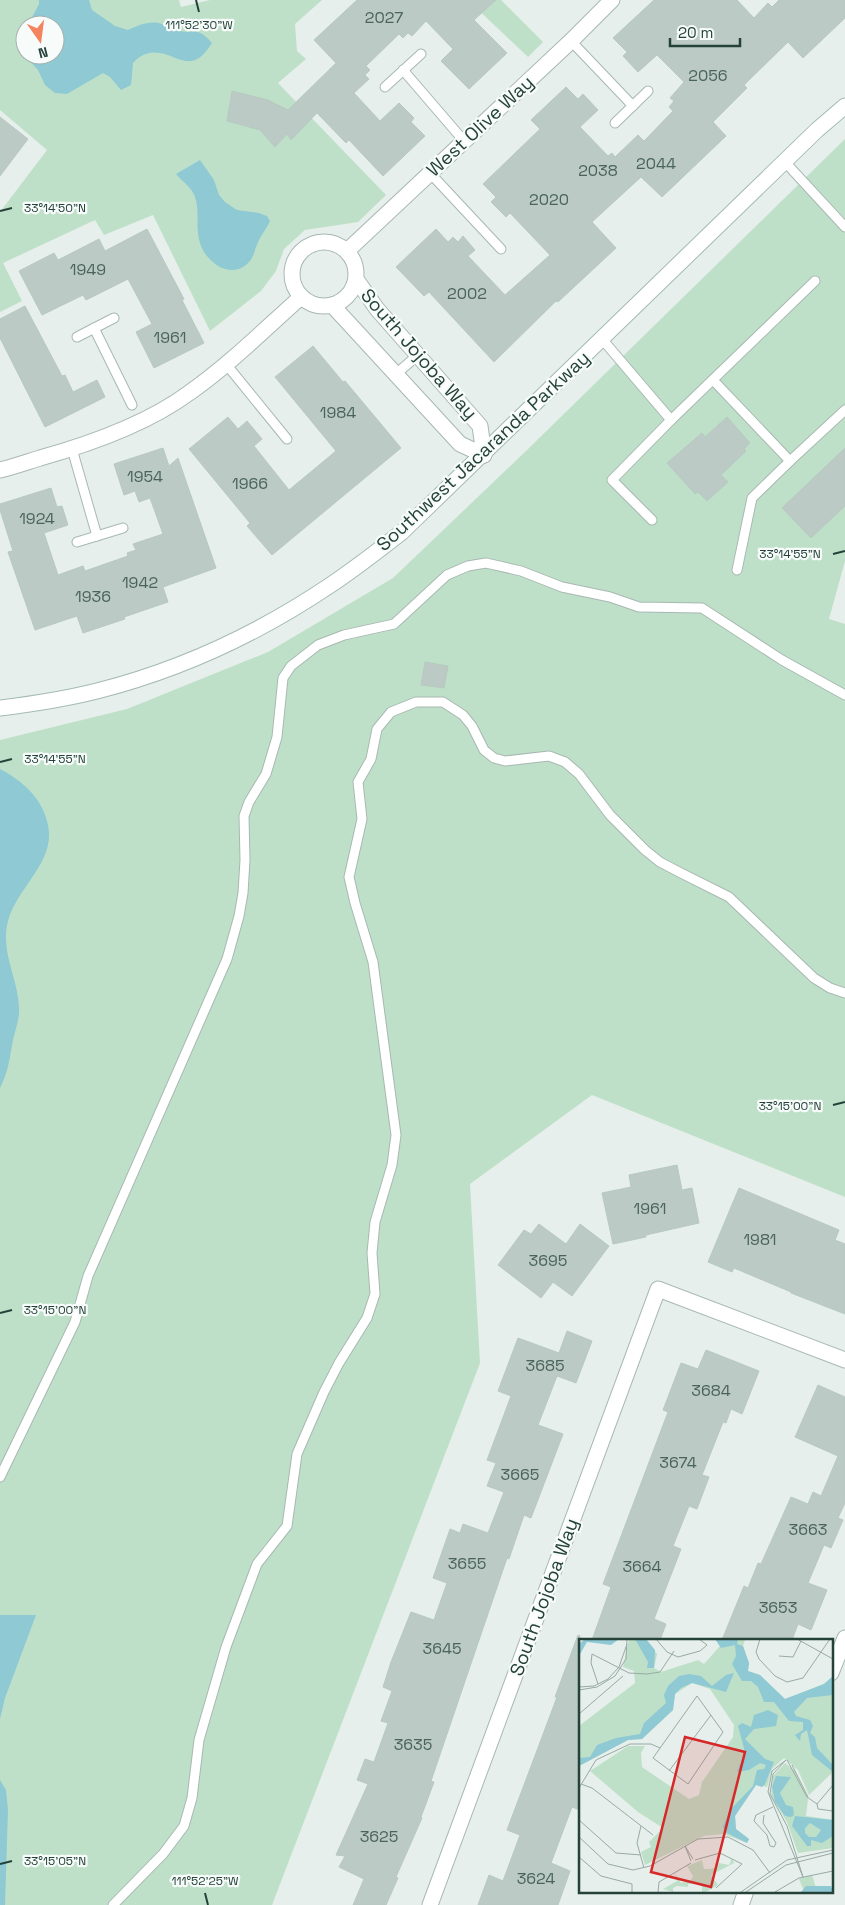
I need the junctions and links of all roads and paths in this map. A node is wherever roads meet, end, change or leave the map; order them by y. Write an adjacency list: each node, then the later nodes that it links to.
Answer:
1 (612, 0): 2 (street, West Olive Way)
2 (571, 41): 7 (lane); 10 (street, West Olive Way)
3 (421, 54): 4 (lane)
4 (404, 70): 5 (lane); 10 (lane)
5 (385, 87)
6 (648, 91): 7 (lane)
7 (633, 106): 9 (lane)
8 (845, 106): 11 (street, Southwest Jacaranda Parkway)
9 (615, 123)
10 (464, 141): 12 (street, West Olive Way)
11 (785, 162): 13 (lane); 23 (street, Southwest Jacaranda Parkway)
12 (430, 173): 14 (lane); 15 (street, West Olive Way)
13 (845, 227)
14 (501, 249)
15 (346, 251): 16 (street); 18 (street)
16 (356, 279): 19 (street); 24 (street, South Jojoba Way)
17 (815, 281): 27 (lane)
18 (301, 296): 19 (street); 25 (street)
19 (332, 305): 26 (street, South Jojoba Way)
20 (114, 318): 21 (lane)
21 (94, 328): 22 (lane); 28 (lane)
22 (77, 337)
23 (602, 339): 30 (lane); 33 (street, Southwest Jacaranda Parkway)
24 (418, 355): 26 (lane); 33 (street, South Jojoba Way)
25 (226, 364): 31 (lane); 32 (street)
26 (396, 374): 33 (street, South Jojoba Way)
27 (713, 380): 30 (lane); 34 (lane)
28 (132, 405)
29 (845, 410): 34 (lane)
30 (671, 420): 36 (lane)
31 (287, 439)
32 (72, 449): 35 (street); 38 (lane)
33 (484, 455): 42 (street, Southwest Jacaranda Parkway)
34 (790, 461): 40 (lane)
35 (0, 470)
36 (652, 520)
37 (123, 528): 38 (lane)
38 (97, 536): 39 (lane)
39 (77, 542)
40 (738, 570)
41 (845, 695): 45 (lane)
42 (0, 708)
43 (845, 993): 49 (lane)
44 (845, 1360): 50 (street, South Jojoba Way)
45 (0, 1477)
46 (845, 1638): 47 (street)
47 (832, 1670)
48 (746, 1892): 51 (street)
49 (113, 1905)
50 (430, 1905)
51 (741, 1905)

